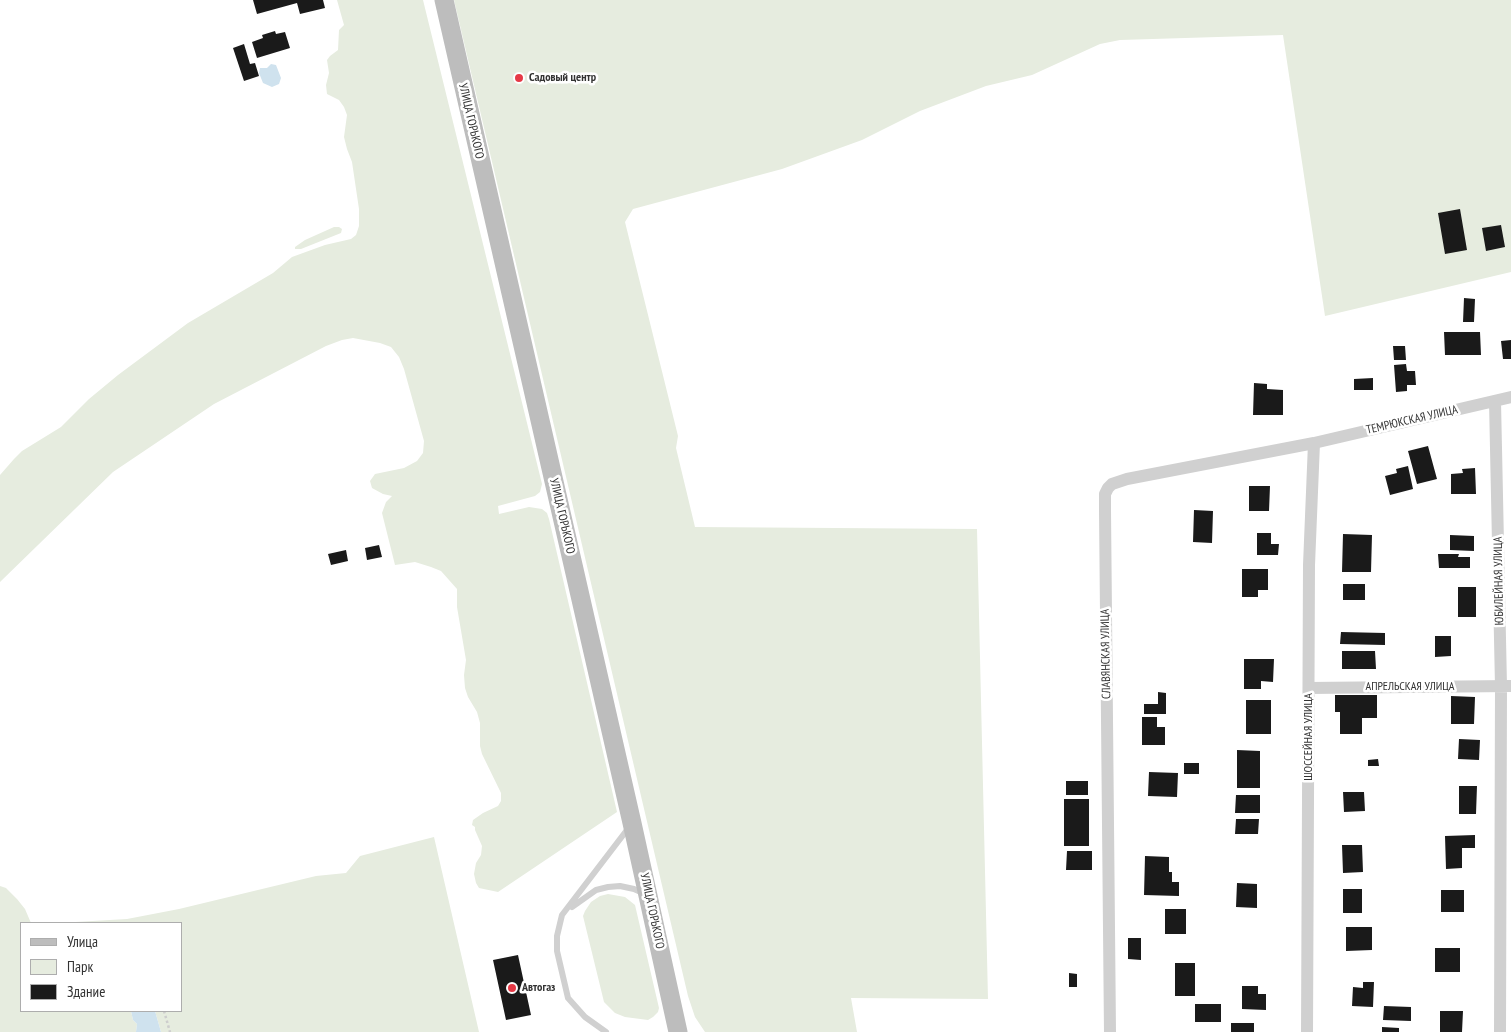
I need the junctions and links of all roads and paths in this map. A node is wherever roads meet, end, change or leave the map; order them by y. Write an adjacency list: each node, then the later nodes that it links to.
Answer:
1 (444, 0): 7 (main road, УЛИЦА ГОРЬКОГО)
2 (1511, 397): 3 (street, ТЕМРЮКСКАЯ УЛИЦА)
3 (1495, 400): 4 (street, ТЕМРЮКСКАЯ УЛИЦА); 5 (street, ЮБИЛЕЙНАЯ УЛИЦА)
4 (1314, 443): 6 (street, ШОССЕЙНАЯ УЛИЦА); 16 (street, СЛАВЯНСКАЯ УЛИЦА)
5 (1506, 686): 6 (street, АПРЕЛЬСКАЯ УЛИЦА); 18 (street, ЮБИЛЕЙНАЯ УЛИЦА)
6 (1309, 688): 17 (street, ШОССЕЙНАЯ УЛИЦА)
7 (632, 823): 8 (main road, УЛИЦА ГОРЬКОГО); 9 (lane)
8 (648, 895): 9 (lane); 10 (main road, УЛИЦА ГОРЬКОГО)
9 (562, 915): 13 (lane)
10 (673, 1008): 14 (main road, УЛИЦА ГОРЬКОГО); 15 (street)
11 (164, 1012): 12 (path)
12 (170, 1032)
13 (606, 1032)
14 (678, 1032)
15 (689, 1032)
16 (1110, 1032)
17 (1307, 1032)
18 (1500, 1032)

